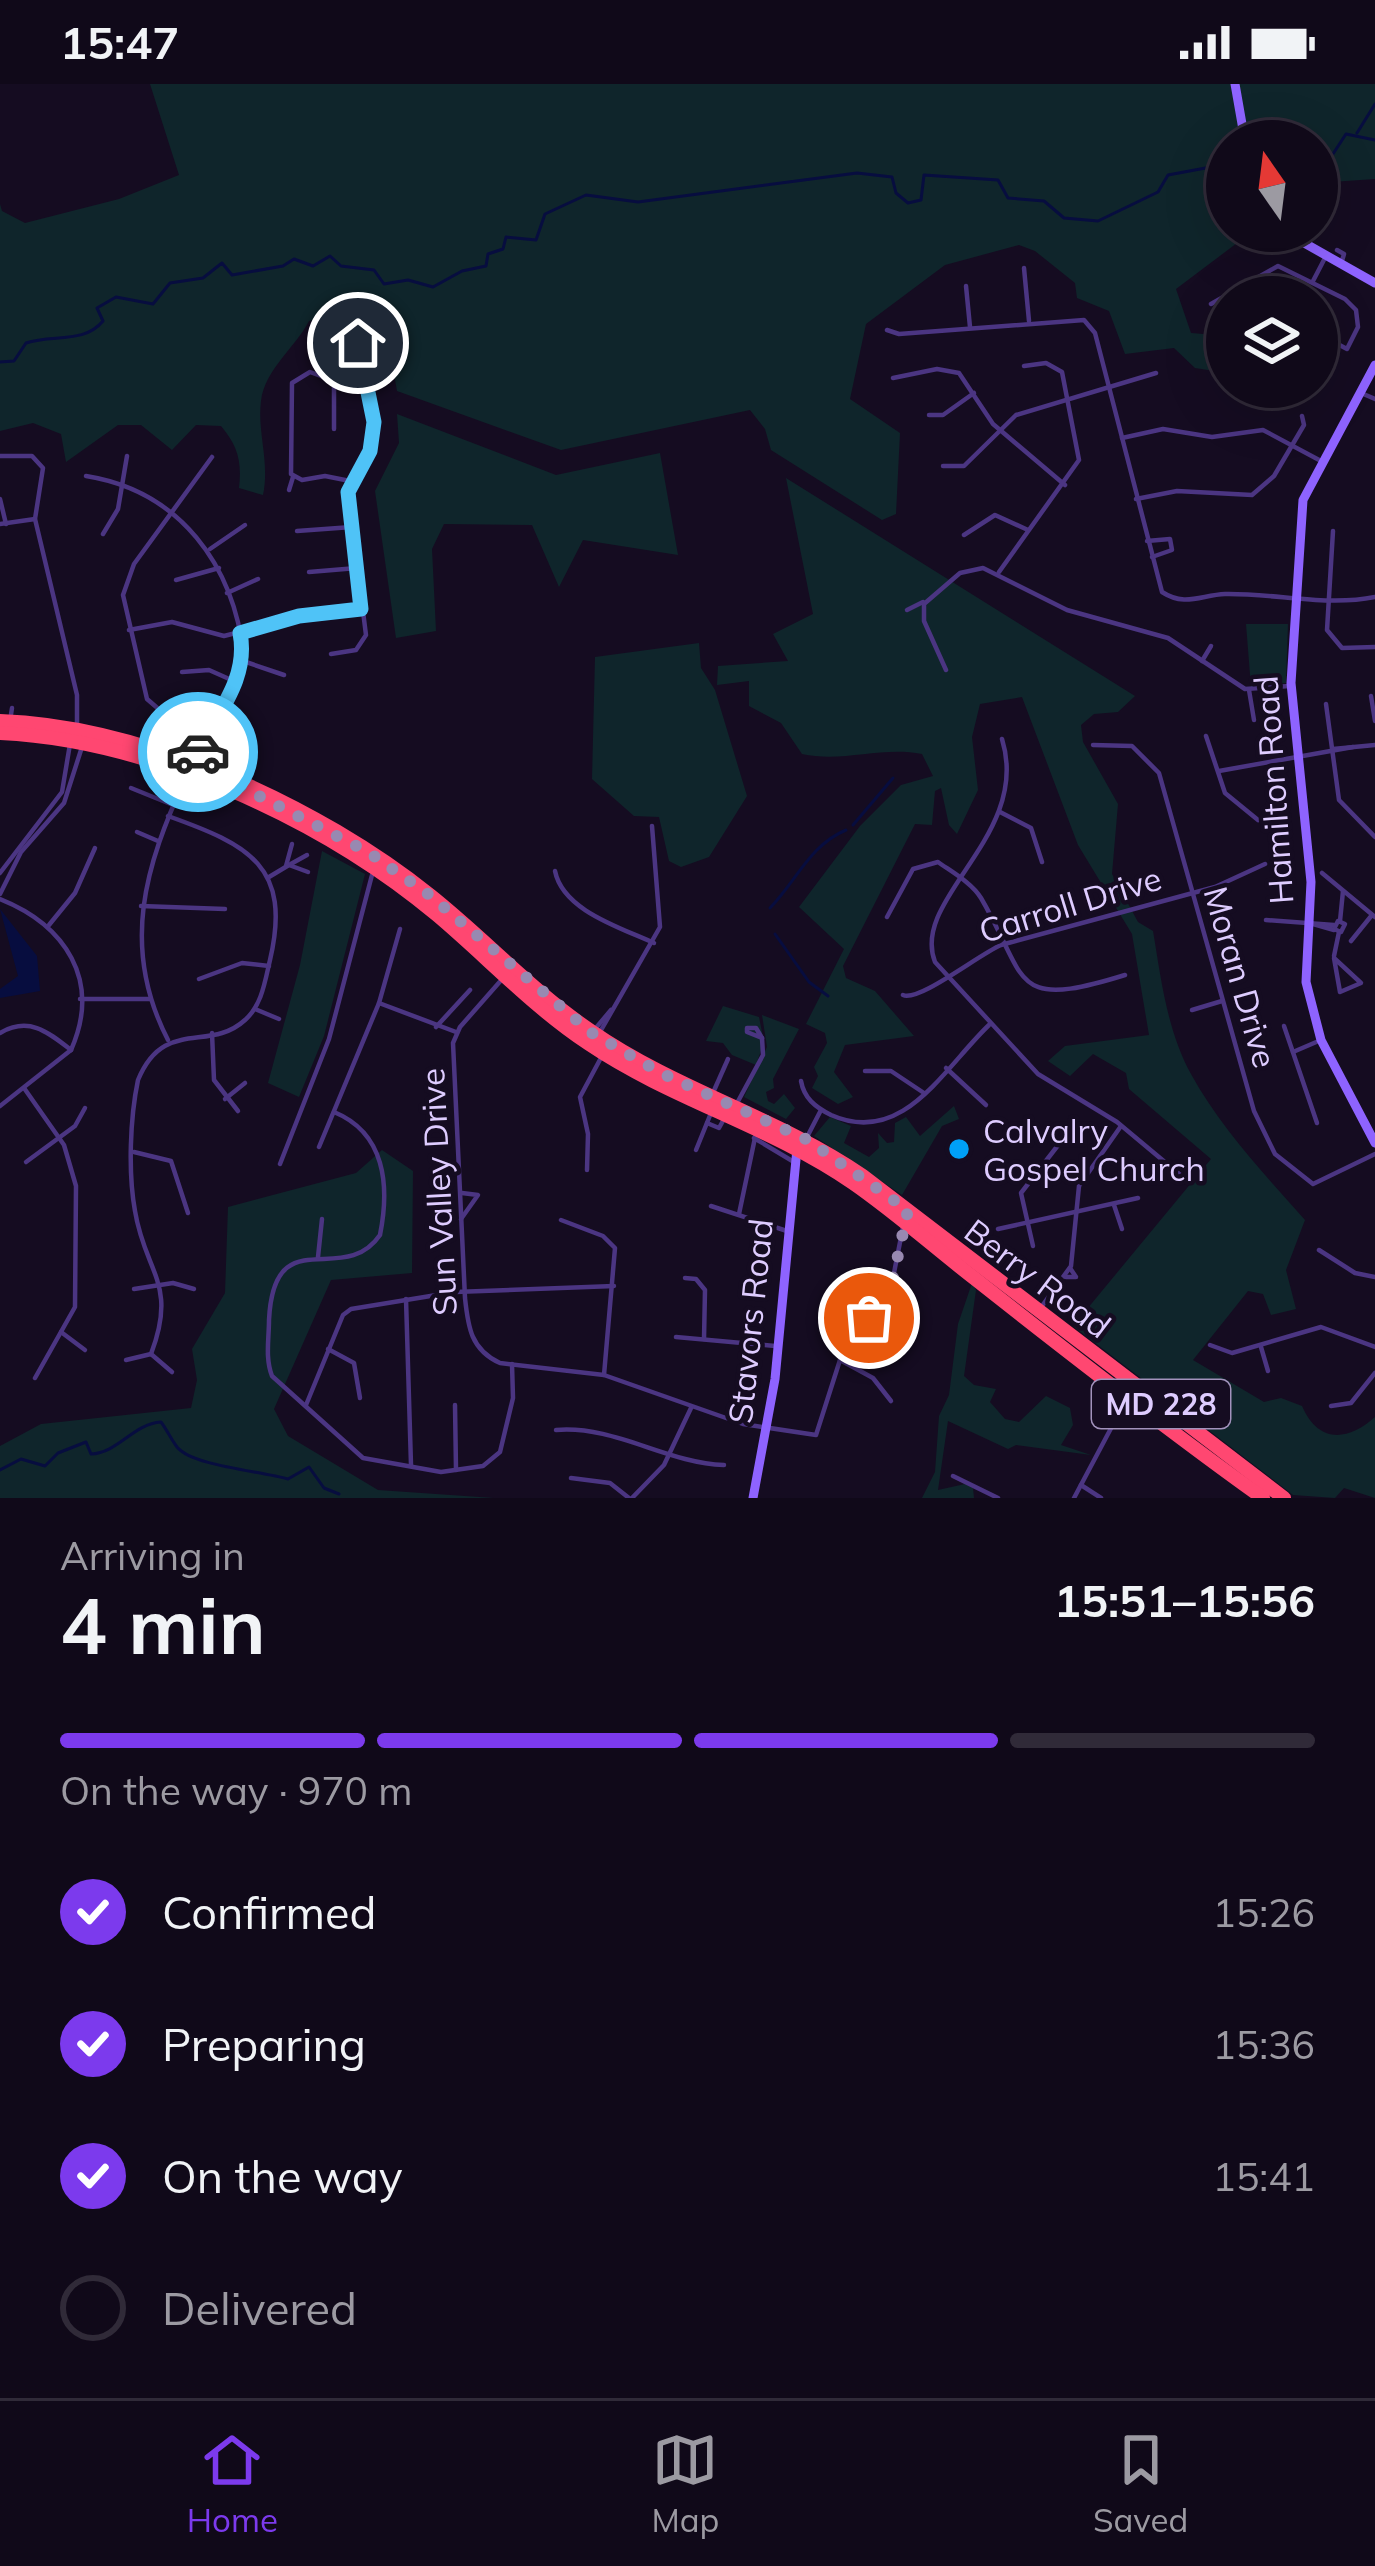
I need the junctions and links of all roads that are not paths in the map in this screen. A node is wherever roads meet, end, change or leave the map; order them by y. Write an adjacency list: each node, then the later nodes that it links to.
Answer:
1 (1235, 84): 2 (street)
2 (1241, 120)
3 (1330, 252): 4 (street)
4 (1335, 254): 8 (street); 9 (street)
5 (1024, 268): 12 (street)
6 (1256, 276): 7 (street)
7 (1301, 276)
8 (1317, 276)
9 (1375, 283)
10 (966, 286): 13 (street)
11 (1338, 298): 16 (street)
12 (1029, 322): 13 (street); 22 (street)
13 (970, 327): 14 (street)
14 (887, 330)
15 (333, 337): 25 (street)
16 (1338, 344)
17 (1375, 364): 23 (street, Hamilton Road)
18 (1024, 366): 27 (street)
19 (1156, 373): 22 (street)
20 (893, 378): 24 (street)
21 (334, 382): 25 (street); 30 (street); 40 (street)
22 (1109, 388): 27 (street); 32 (street)
23 (1361, 392): 26 (street); 37 (street, Hamilton Road)
24 (974, 393): 28 (street); 31 (street)
25 (370, 394): 41 (street)
26 (1375, 399)
27 (1070, 402): 31 (street); 43 (street)
28 (929, 415)
29 (1302, 416): 33 (street)
30 (334, 429)
31 (1000, 429): 38 (street); 43 (street)
32 (1122, 438): 33 (street); 46 (street)
33 (1291, 445): 37 (street); 46 (street)
34 (0, 456): 48 (street)
35 (127, 456): 42 (street)
36 (212, 457): 47 (street)
37 (1321, 461): 68 (street, Hamilton Road)
38 (943, 466)
39 (86, 476): 42 (street)
40 (293, 477): 41 (street); 44 (street)
41 (352, 481): 51 (street)
42 (123, 482): 47 (street); 55 (street)
43 (1064, 485): 52 (street)
44 (289, 490)
45 (0, 499): 49 (street)
46 (1136, 499): 57 (street)
47 (172, 513): 58 (street); 73 (street)
48 (35, 519): 49 (street); 92 (street)
49 (3, 524)
50 (245, 525): 58 (street)
51 (352, 526): 53 (street); 61 (street)
52 (1028, 530): 56 (street); 63 (street)
53 (297, 531)
54 (1333, 531): 70 (street)
55 (103, 534)
56 (964, 535)
57 (1148, 541): 59 (street); 59 (street)
58 (210, 549): 60 (street)
59 (1152, 557): 68 (street)
60 (218, 568): 65 (street); 66 (street)
61 (357, 568): 62 (street); 71 (street)
62 (309, 572)
63 (999, 572): 69 (street); 79 (street)
64 (258, 579): 66 (street)
65 (176, 580)
66 (227, 592): 74 (street)
67 (1375, 597): 70 (street)
68 (1296, 598): 70 (street); 84 (street, Hamilton Road)
69 (928, 599): 72 (street); 80 (street)
70 (1328, 600): 76 (street)
71 (361, 609): 74 (street); 77 (street)
72 (907, 610)
73 (129, 630): 74 (street); 91 (street)
74 (240, 633): 78 (street)
75 (1211, 646): 79 (street)
76 (1375, 647)
77 (331, 654)
78 (244, 661): 82 (street); 83 (street)
79 (1202, 661): 85 (street)
80 (946, 670)
81 (182, 672): 83 (street)
82 (284, 675)
83 (236, 682): 91 (street)
84 (1291, 686): 85 (street); 99 (street, Hamilton Road)
85 (1249, 690): 88 (street)
86 (1371, 697): 90 (street)
87 (1326, 704): 98 (street)
88 (1254, 720)
89 (6, 721): 92 (highway, Berry Road / MD 228)
90 (1375, 721)
91 (209, 730): 100 (street)
92 (70, 734): 95 (highway, Berry Road / MD 228); 100 (highway, Berry Road / MD 228); 121 (street)
93 (1206, 736): 101 (street)
94 (1002, 739): 104 (street)
95 (98, 745): 100 (highway, Berry Road / MD 228); 126 (street)
96 (1093, 745): 125 (street, Moran Drive)
97 (1375, 745): 98 (street)
98 (1331, 750): 99 (street); 109 (street)
99 (1298, 754): 101 (street); 132 (street, Hamilton Road)
100 (190, 768): 103 (street); 117 (highway, Berry Road / MD 228); 141 (highway, Berry Road / MD 228)
101 (1219, 771): 106 (street)
102 (131, 788): 103 (street)
103 (173, 806): 105 (street)
104 (1000, 812): 114 (street); 123 (street)
105 (169, 816): 110 (street); 122 (street)
106 (1258, 820)
107 (652, 826): 137 (street)
108 (137, 832): 110 (street)
109 (1375, 836)
110 (158, 841): 127 (street)
111 (292, 844): 116 (street)
112 (94, 848): 133 (street)
113 (307, 855): 116 (street)
114 (1042, 862)
115 (1264, 864): 125 (street, Carroll Drive)
116 (287, 866): 118 (street); 122 (street)
117 (374, 869): 141 (highway, Berry Road / MD 228); 193 (street)
118 (308, 872)
119 (555, 872): 137 (street)
120 (1322, 873): 124 (street)
121 (0, 874)
122 (269, 877): 140 (street)
123 (963, 880): 130 (street); 138 (street); 143 (street)
124 (1343, 891): 129 (street); 134 (street)
125 (1192, 893): 138 (street, Carroll Drive); 149 (street, Moran Drive)
126 (0, 897): 133 (street)
127 (141, 906): 128 (street); 147 (street)
128 (225, 909)
129 (1374, 916): 136 (street)
130 (887, 917)
131 (1266, 920): 132 (street)
132 (1307, 921): 134 (street); 161 (street, Hamilton Road)
133 (49, 925): 148 (street)
134 (1337, 927): 139 (street)
135 (400, 929): 150 (street)
136 (1352, 941)
137 (654, 943): 163 (street)
138 (1000, 945): 142 (street); 143 (street, Carroll Drive)
139 (1334, 958): 139 (street)
140 (269, 966): 144 (street); 151 (street)
141 (508, 972): 157 (street, Sun Valley Drive); 163 (highway, Berry Road / MD 228)
142 (1125, 974)
143 (946, 975): 146 (street, Carroll Drive); 154 (street)
144 (199, 979)
145 (470, 990): 156 (street)
146 (903, 995)
147 (150, 999): 148 (street); 162 (street)
148 (80, 1000): 164 (street)
149 (1222, 1001): 152 (street); 191 (street, Moran Drive)
150 (379, 1004): 156 (street); 180 (street)
151 (255, 1009): 153 (street); 159 (street)
152 (1192, 1010)
153 (279, 1019)
154 (989, 1025): 167 (street); 182 (street)
155 (1284, 1026): 165 (street)
156 (436, 1028): 157 (street)
157 (457, 1032): 196 (street, Sun Valley Drive)
158 (0, 1033): 164 (street)
159 (212, 1034): 162 (street); 173 (street)
160 (762, 1038): 177 (street)
161 (1321, 1040): 165 (street); 185 (street, Hamilton Road)
162 (169, 1042): 190 (street)
163 (594, 1042): 177 (highway, Berry Road / MD 228); 194 (street)
164 (71, 1050): 171 (street)
165 (1292, 1052): 181 (street)
166 (728, 1059): 177 (street)
167 (946, 1068): 172 (street); 175 (street)
168 (865, 1071): 172 (street)
169 (801, 1081): 178 (street)
170 (245, 1083): 173 (street)
171 (24, 1088): 174 (street); 184 (street)
172 (924, 1093): 178 (street)
173 (225, 1099): 179 (street)
174 (0, 1106)
175 (986, 1106)
176 (85, 1108): 184 (street)
177 (719, 1109): 183 (highway, Berry Road / MD 228); 188 (street); 189 (highway, Berry Road / MD 228)
178 (821, 1110): 189 (street)
179 (238, 1111)
180 (334, 1112): 187 (street); 213 (street)
181 (1317, 1123)
182 (1122, 1126): 195 (street); 200 (street)
183 (756, 1133): 189 (highway, Berry Road / MD 228); 202 (street)
184 (60, 1137): 192 (street); 223 (street)
185 (1375, 1143)
186 (1059, 1144): 207 (street)
187 (319, 1147)
188 (696, 1150)
189 (799, 1150): 203 (highway, Berry Road / MD 228); 210 (street, Stavors Road)
190 (134, 1152): 201 (street); 216 (street)
191 (1375, 1154)
192 (26, 1162)
193 (280, 1164)
194 (587, 1170)
195 (1184, 1178)
196 (460, 1193): 205 (street, Sun Valley Drive); 205 (street)
197 (1138, 1198): 198 (street)
198 (1114, 1205): 200 (street); 209 (street)
199 (711, 1206): 202 (street)
200 (1074, 1211): 207 (street); 222 (street)
201 (188, 1213)
202 (739, 1214): 210 (street)
203 (906, 1216): 222 (highway, Berry Road / MD 228); 234 (street); 241 (highway, Berry Road / MD 228)
204 (322, 1219): 213 (street)
205 (461, 1219): 220 (street, Sun Valley Drive)
206 (561, 1220): 217 (street)
207 (1028, 1220): 208 (street); 211 (street)
208 (998, 1229)
209 (1122, 1229)
210 (788, 1231): 227 (street, Stavors Road)
211 (1033, 1246)
212 (1319, 1250): 214 (street)
213 (318, 1257): 245 (street)
214 (1375, 1277)
215 (686, 1278): 225 (street)
216 (162, 1285): 218 (street); 219 (street); 232 (street)
217 (614, 1286): 220 (street); 239 (street)
218 (134, 1289)
219 (194, 1289)
220 (465, 1292): 221 (street); 235 (street, Sun Valley Drive)
221 (406, 1299): 230 (street); 251 (street)
222 (1039, 1311): 241 (highway, Berry Road / MD 228)
223 (63, 1333): 231 (street); 240 (street)
224 (676, 1337): 225 (street)
225 (704, 1339): 227 (street)
226 (1210, 1345): 228 (street)
227 (776, 1346): 248 (street, Stavors Road)
228 (1261, 1346): 229 (street); 236 (street)
229 (1375, 1347)
230 (328, 1349): 242 (street); 245 (street)
231 (85, 1350)
232 (151, 1354): 233 (street); 237 (street)
233 (126, 1360)
234 (840, 1360): 243 (street); 248 (street)
235 (512, 1364): 239 (street); 253 (street)
236 (1268, 1371)
237 (172, 1372)
238 (1375, 1373): 246 (street)
239 (604, 1375): 247 (street)
240 (35, 1378)
241 (1133, 1390): 256 (street); 257 (highway, Berry Road / MD 228); 263 (highway, Berry Road / MD 228)
242 (360, 1398)
243 (891, 1401)
244 (455, 1405): 253 (street)
245 (305, 1406): 251 (street)
246 (1331, 1406)
247 (691, 1408): 248 (street); 250 (street)
248 (766, 1429): 259 (street, Stavors Road)
249 (556, 1430): 250 (street)
250 (671, 1454): 252 (street); 258 (street)
251 (411, 1465): 253 (street)
252 (724, 1465)
253 (456, 1470)
254 (953, 1476): 260 (street)
255 (571, 1478): 258 (street)
256 (1081, 1485): 261 (street); 262 (street)
257 (1256, 1496)
258 (630, 1498)
259 (753, 1498)
260 (998, 1498)
261 (1074, 1498)
262 (1101, 1498)
263 (1284, 1498)

